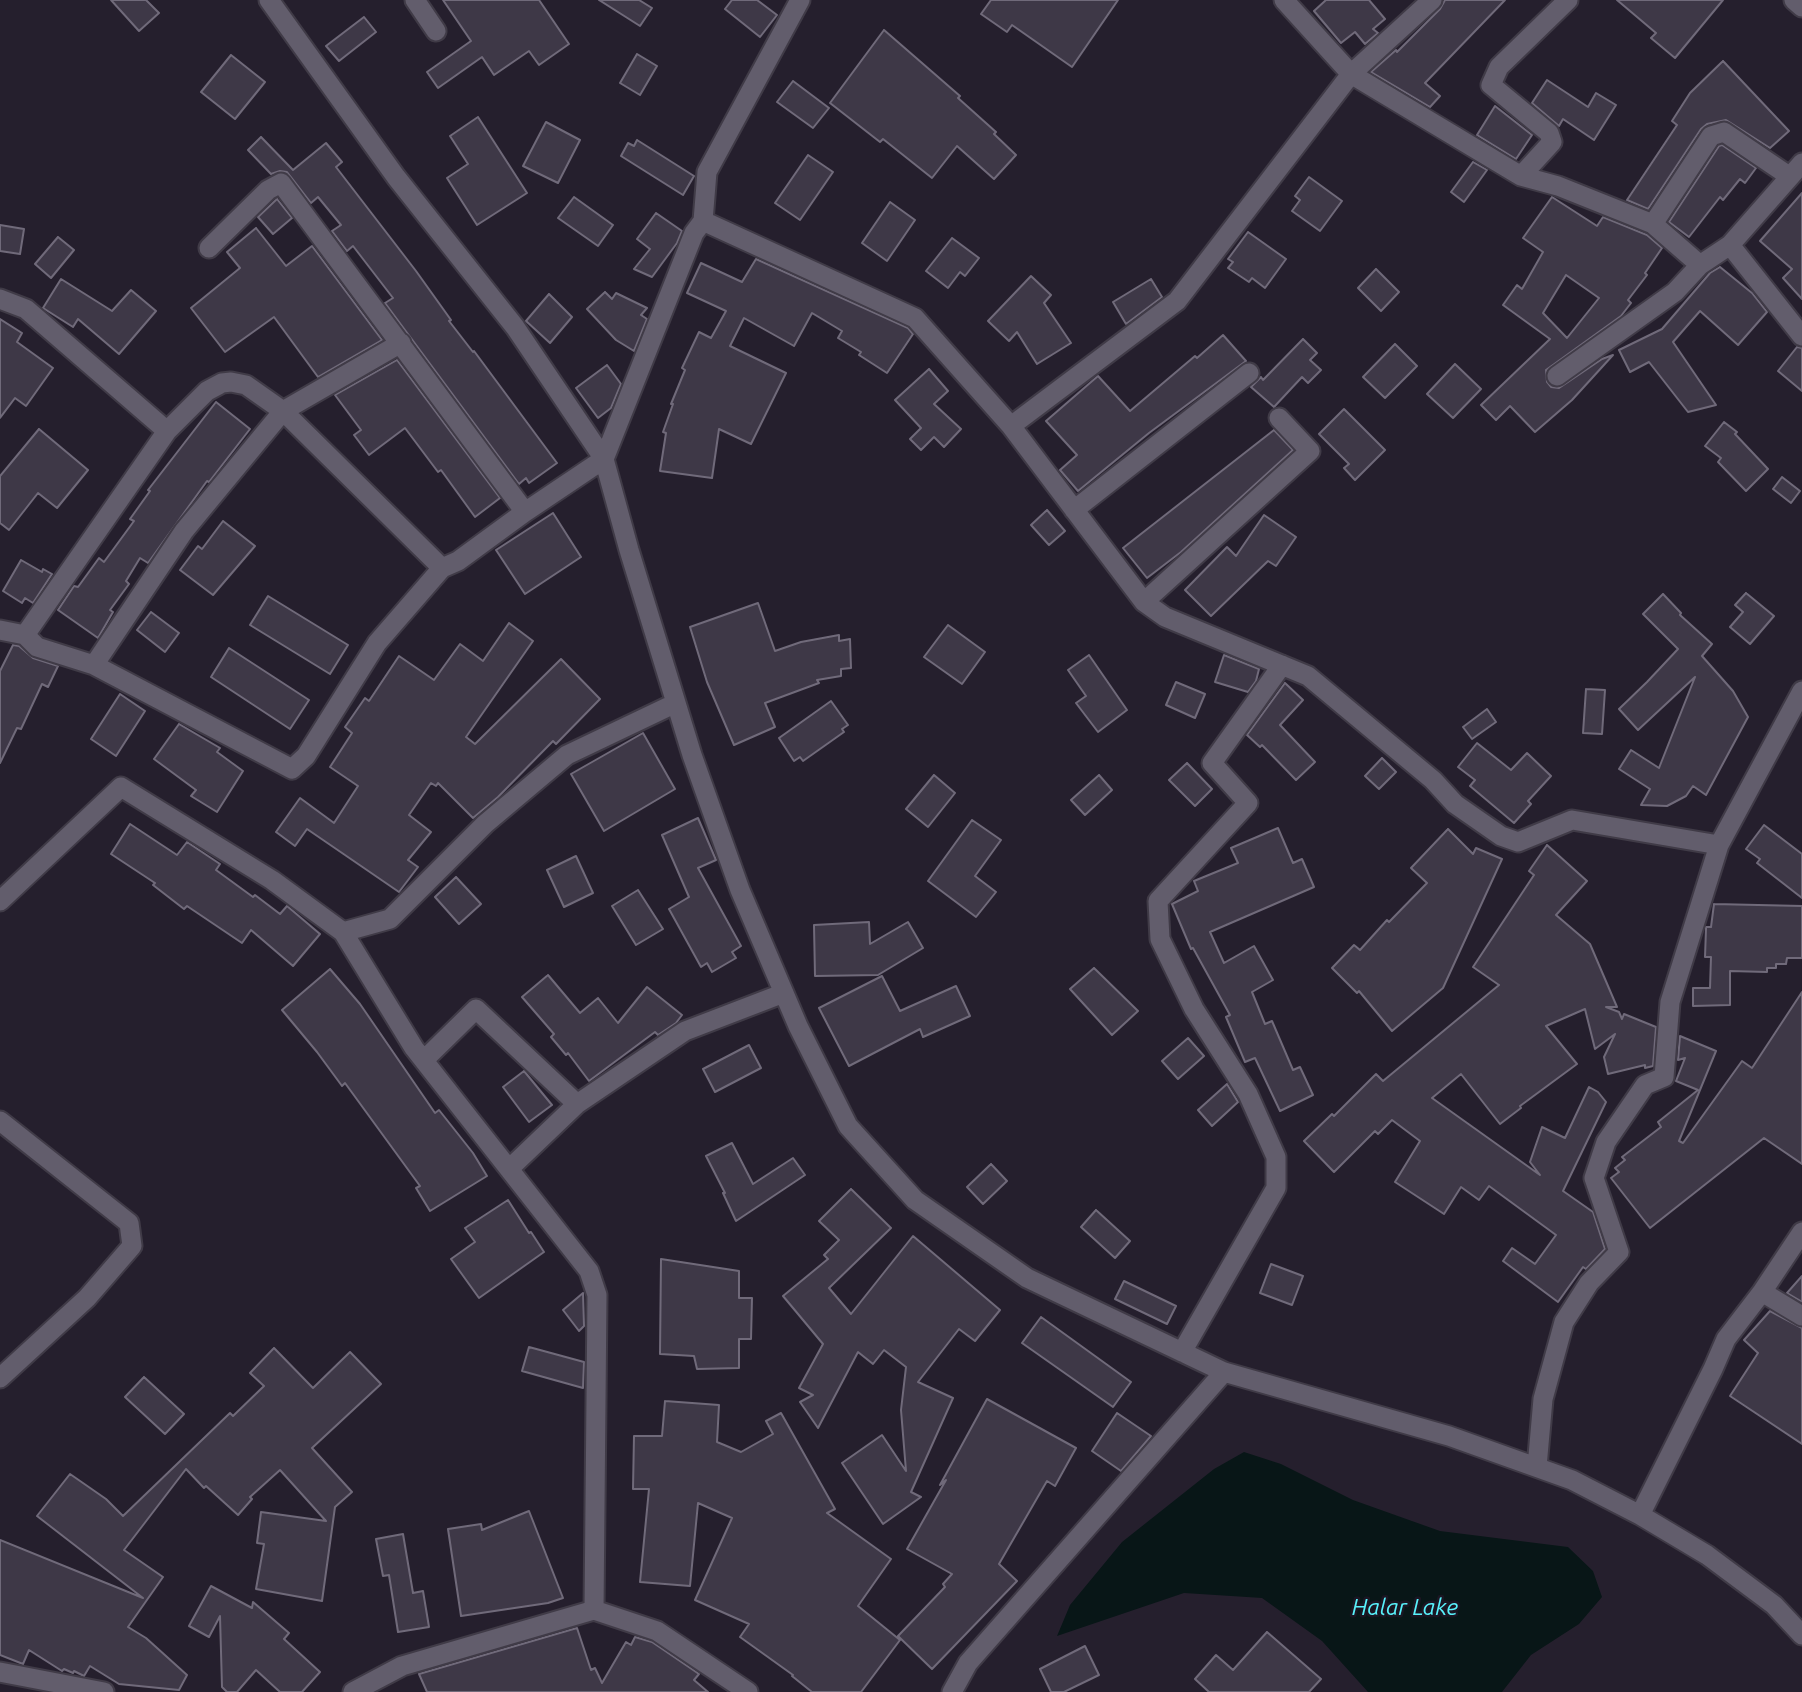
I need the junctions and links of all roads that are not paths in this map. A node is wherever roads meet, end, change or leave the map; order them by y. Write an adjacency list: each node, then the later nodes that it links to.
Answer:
1 (270, 0): 27 (street)
2 (415, 0): 9 (street)
3 (800, 0): 13 (street)
4 (1284, 0): 10 (street)
5 (1432, 0): 10 (street)
6 (1568, 0): 12 (street)
7 (1794, 0): 8 (street)
8 (1802, 7)
9 (436, 32)
10 (1351, 74): 12 (street); 25 (street)
11 (1796, 169): 14 (street); 15 (street)
12 (1521, 176): 14 (street)
13 (703, 221): 25 (street); 27 (street)
14 (1653, 224): 17 (street)
15 (1730, 245): 17 (street); 19 (street)
16 (209, 248): 20 (street)
17 (1700, 265): 22 (street)
18 (0, 299): 26 (street)
19 (1802, 336)
20 (401, 343): 23 (street); 29 (street)
21 (1249, 373): 28 (street)
22 (1557, 376)
23 (283, 411): 26 (street); 30 (street); 35 (street)
24 (1279, 418): 31 (street)
25 (1011, 426): 28 (street)
26 (167, 431): 33 (street)
27 (604, 458): 29 (street); 37 (street)
28 (1074, 510): 31 (street)
29 (525, 512): 30 (street)
30 (442, 568): 35 (street)
31 (1144, 602): 34 (street)
32 (0, 630): 33 (street)
33 (25, 635): 35 (street)
34 (1282, 665): 38 (street); 49 (street)
35 (94, 666)
36 (1802, 691): 38 (street)
37 (676, 703): 40 (street); 41 (street)
38 (1718, 845): 52 (street)
39 (0, 901): 40 (street)
40 (343, 932): 42 (street)
41 (784, 993): 43 (street); 49 (street)
42 (424, 1060): 43 (street); 45 (street)
43 (577, 1104): 45 (street)
44 (0, 1121): 51 (street)
45 (509, 1169): 54 (street)
46 (1802, 1232): 47 (street)
47 (1762, 1292): 48 (street); 53 (street)
48 (1802, 1316)
49 (1182, 1352): 50 (street)
50 (1224, 1373): 52 (street); 57 (street)
51 (0, 1378)
52 (1537, 1467): 53 (street)
53 (1640, 1514): 55 (street)
54 (594, 1610): 59 (street); 60 (street)
55 (1802, 1635)
56 (0, 1672): 58 (street)
57 (953, 1691)
58 (104, 1692)
59 (353, 1692)
60 (748, 1692)

